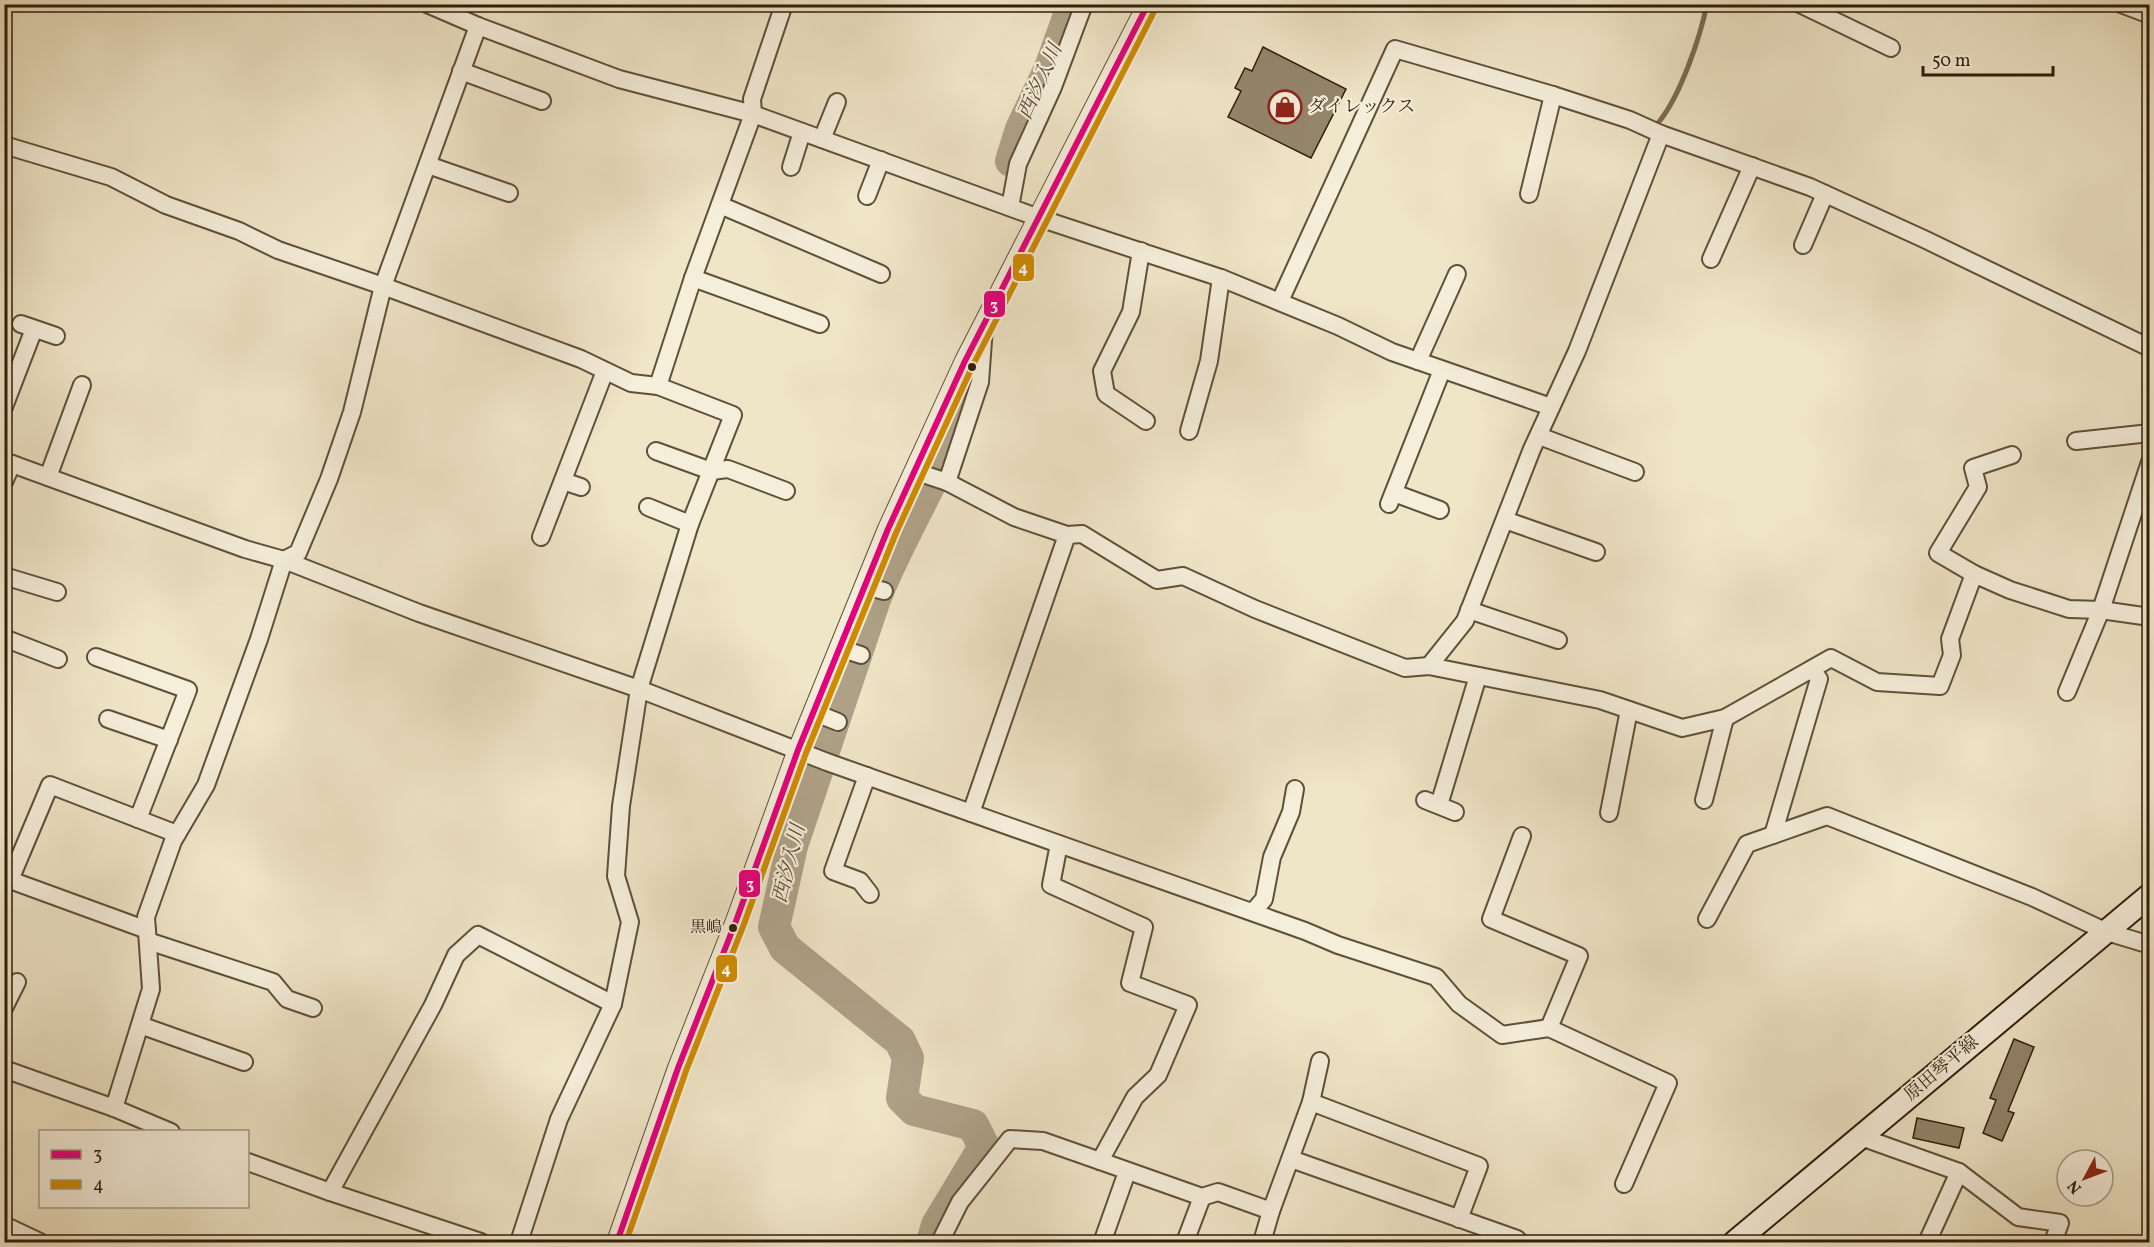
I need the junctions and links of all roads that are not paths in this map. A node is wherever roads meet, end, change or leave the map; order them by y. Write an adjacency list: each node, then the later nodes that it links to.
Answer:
1 (427, 4): 8 (street)
2 (784, 4): 14 (street)
3 (1084, 4): 28 (street)
4 (1148, 4): 29 (street)
5 (1800, 4): 9 (street)
6 (2121, 4): 7 (street)
7 (2150, 15)
8 (478, 26): 10 (street); 14 (street)
9 (1892, 48)
10 (461, 71): 12 (street); 20 (street)
11 (1553, 95): 16 (street); 24 (street); 38 (street)
12 (542, 101)
13 (837, 102): 17 (street)
14 (753, 114): 15 (street); 27 (street)
15 (802, 132): 17 (street); 21 (street)
16 (1661, 134): 22 (street); 49 (street)
17 (822, 139): 19 (street)
18 (4, 145): 37 (street)
19 (881, 160): 26 (street); 28 (street)
20 (428, 165): 23 (street); 37 (street)
21 (791, 166)
22 (1752, 166): 25 (street); 32 (street)
23 (509, 193)
24 (1529, 194)
25 (1825, 194): 30 (street); 42 (street)
26 (867, 196)
27 (720, 205): 33 (street); 35 (street)
28 (1010, 207): 29 (street)
29 (1039, 218): 31 (street); 39 (street)
30 (1803, 245)
31 (1141, 251): 36 (street); 50 (street)
32 (1712, 259)
33 (881, 274)
34 (1457, 274): 43 (street)
35 (693, 278): 40 (street); 47 (street)
36 (1221, 278): 38 (street); 51 (street)
37 (384, 286): 45 (street); 75 (street)
38 (1280, 301): 43 (street)
39 (984, 323): 61 (street); 64 (street)
40 (820, 324)
41 (56, 336): 48 (street)
42 (2150, 348)
43 (1418, 362): 44 (street)
44 (1442, 370): 49 (street); 69 (street)
45 (605, 371): 47 (street); 63 (street)
46 (82, 385): 62 (street)
47 (658, 386): 59 (street)
48 (4, 407)
49 (1551, 407): 53 (street)
50 (1146, 421)
51 (1189, 431)
52 (2150, 433): 54 (street)
53 (1539, 436): 60 (street); 70 (street)
54 (2076, 441)
55 (656, 451): 59 (street)
56 (2012, 455): 76 (street)
57 (8, 462): 62 (street); 65 (street)
58 (2150, 462): 80 (street)
59 (711, 471): 67 (street); 71 (street)
60 (1635, 472)
61 (919, 473): 64 (street); 95 (street)
62 (48, 477): 75 (street)
63 (563, 481): 66 (street); 73 (street)
64 (943, 481): 72 (street)
65 (4, 482)
66 (581, 487)
67 (786, 491)
68 (648, 507): 71 (street)
69 (1440, 510)
70 (1505, 520): 74 (street); 79 (street)
71 (690, 524): 89 (street)
72 (1067, 535): 86 (street); 100 (street)
73 (541, 537)
74 (1596, 552)
75 (284, 560): 89 (street); 103 (street)
76 (1974, 573): 80 (street); 87 (street)
77 (4, 576): 78 (street)
78 (57, 592)
79 (1469, 610): 83 (street); 86 (street)
80 (2101, 610): 81 (street); 90 (street)
81 (2150, 617)
82 (4, 638): 85 (street)
83 (1558, 640)
84 (96, 657): 94 (street)
85 (58, 659)
86 (1429, 666): 88 (street)
87 (1812, 669): 92 (street); 104 (street)
88 (1478, 676): 91 (street); 99 (street)
89 (639, 689): 95 (street); 116 (street)
90 (2067, 692)
91 (1629, 710): 92 (street); 101 (street)
92 (1725, 718): 98 (street)
93 (108, 719): 94 (street)
94 (169, 740): 102 (street)
95 (813, 756): 96 (street); 144 (street)
96 (867, 776): 100 (street); 108 (street)
97 (1295, 789): 110 (street)
98 (1704, 800)
99 (1439, 806)
100 (970, 813): 106 (street)
101 (1609, 813)
102 (138, 819): 103 (street); 107 (street)
103 (177, 834): 113 (street)
104 (1773, 835): 111 (street); 112 (street)
105 (1522, 836): 120 (street)
106 (1059, 844): 110 (street); 129 (street)
107 (7, 879): 113 (street)
108 (870, 894)
109 (2150, 895): 112 (main road, 原田琴平線)
110 (1253, 912): 120 (street)
111 (1707, 918)
112 (2107, 932): 114 (street); 127 (main road, 原田琴平線)
113 (148, 935): 118 (street); 119 (street)
114 (2150, 945)
115 (17, 982): 117 (street)
116 (613, 1004): 134 (street); 143 (street)
117 (4, 1008)
118 (313, 1008)
119 (140, 1025): 122 (street); 125 (street)
120 (1550, 1028): 133 (street)
121 (1320, 1061): 124 (street)
122 (244, 1062)
123 (4, 1069): 125 (street)
124 (1311, 1102): 128 (street); 137 (street)
125 (114, 1108): 126 (street)
126 (169, 1130)
127 (1861, 1137): 132 (street); 149 (main road, 原田琴平線)
128 (1291, 1159): 136 (street); 137 (street)
129 (1100, 1161): 131 (street); 145 (street)
130 (249, 1162): 134 (street)
131 (1127, 1172): 135 (street); 139 (street)
132 (1959, 1172): 140 (street); 150 (street)
133 (1624, 1184)
134 (330, 1192): 142 (street)
135 (1202, 1197): 136 (street); 146 (street)
136 (1271, 1211): 147 (street)
137 (1458, 1219): 148 (street)
138 (4, 1225): 141 (street)
139 (1108, 1241)
140 (1934, 1241)
141 (40, 1242)
142 (482, 1242)
143 (519, 1242)
144 (617, 1242)
145 (940, 1242)
146 (1185, 1242)
147 (1262, 1242)
148 (1516, 1242)
149 (1735, 1242)
150 (2053, 1242)

